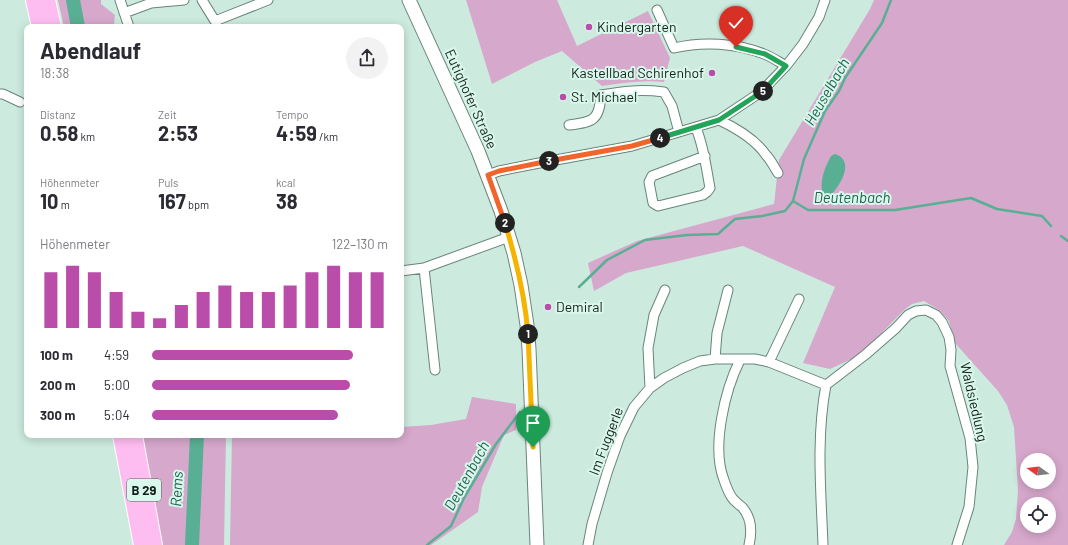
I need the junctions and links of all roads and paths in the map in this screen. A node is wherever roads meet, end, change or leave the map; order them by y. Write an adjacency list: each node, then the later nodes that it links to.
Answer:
1 (34, 0): 11 (highway)
2 (47, 0): 12 (highway)
3 (120, 0): 10 (street)
4 (184, 0): 10 (street)
5 (202, 0): 6 (street)
6 (268, 0)
7 (409, 0): 23 (street, Eutighofer Straße)
8 (825, 0): 14 (street)
9 (657, 10): 14 (street)
10 (124, 13): 13 (street)
11 (39, 24)
12 (53, 24)
13 (128, 24)
14 (786, 66): 17 (street)
15 (0, 94): 16 (street)
16 (20, 102)
17 (719, 120): 19 (street); 22 (street)
18 (569, 125): 20 (street)
19 (696, 128): 20 (street); 21 (street)
20 (679, 132): 23 (street)
21 (705, 156): 21 (street)
22 (778, 173)
23 (488, 175): 24 (street, Eutighofer Straße)
24 (509, 237): 25 (street); 40 (street, Eutighofer Straße)
25 (424, 268): 26 (street); 33 (street)
26 (404, 271)
27 (665, 290): 35 (street)
28 (728, 290): 30 (street)
29 (799, 299): 32 (street)
30 (715, 359): 31 (street, Im Fuggerle); 35 (street, Im Fuggerle)
31 (740, 360): 32 (street, Im Fuggerle); 42 (street)
32 (768, 362): 34 (street, Im Fuggerle)
33 (435, 370)
34 (826, 384): 43 (street); 44 (street, Waldsiedlung)
35 (650, 388): 41 (street, Im Fuggerle)
36 (121, 438): 38 (highway, B 29)
37 (135, 438): 39 (highway, B 29)
38 (142, 545)
39 (154, 545)
40 (537, 545)
41 (588, 545)
42 (749, 545)
43 (823, 545)
44 (956, 545)

